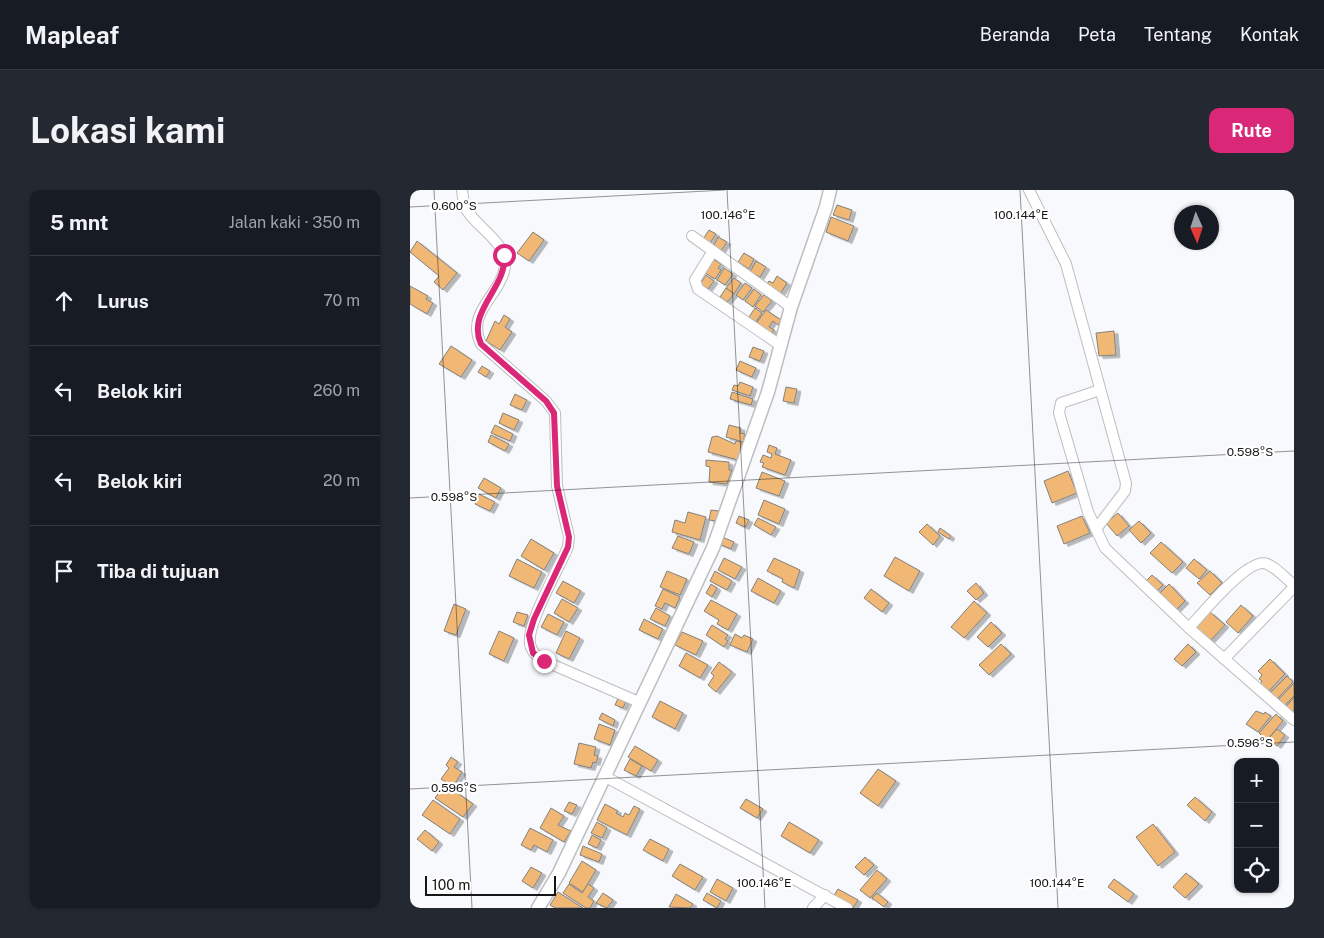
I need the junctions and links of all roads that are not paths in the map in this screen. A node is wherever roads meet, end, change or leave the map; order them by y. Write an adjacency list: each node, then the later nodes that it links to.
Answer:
1 (462, 190): 13 (street)
2 (830, 190): 6 (street)
3 (1029, 190): 8 (street)
4 (692, 236): 5 (street)
5 (713, 252): 6 (street); 7 (street)
6 (792, 307): 7 (street)
7 (780, 345): 13 (street)
8 (1100, 390): 9 (street); 9 (street)
9 (1096, 529): 11 (street)
10 (1294, 586): 11 (street); 12 (street)
11 (1189, 628): 12 (street)
12 (1224, 659): 14 (street)
13 (639, 702): 15 (street)
14 (1294, 720)
15 (604, 776): 16 (street); 17 (street)
16 (825, 895): 18 (street); 19 (street)
17 (538, 908)
18 (813, 908)
19 (847, 908)

